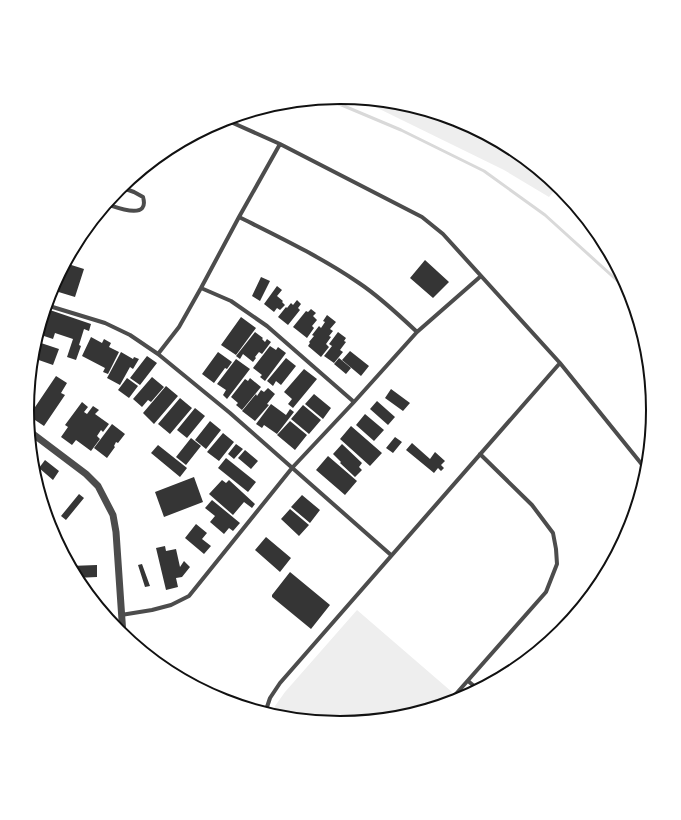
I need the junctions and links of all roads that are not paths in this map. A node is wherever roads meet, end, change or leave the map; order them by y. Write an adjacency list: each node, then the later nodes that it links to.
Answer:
1 (233, 123): 2 (street)
2 (280, 144): 5 (street); 6 (street)
3 (128, 190): 4 (street)
4 (112, 206)
5 (239, 217): 7 (street); 9 (street)
6 (481, 276): 9 (street); 11 (street)
7 (201, 288): 10 (street); 12 (street)
8 (52, 307): 10 (street)
9 (417, 332): 12 (street)
10 (158, 354): 16 (street)
11 (560, 363): 14 (street); 15 (street)
12 (354, 402): 16 (street)
13 (36, 436): 18 (street)
14 (480, 454): 17 (street); 20 (street)
15 (642, 464)
16 (292, 468): 17 (street); 18 (street)
17 (391, 555): 23 (street)
18 (121, 615): 19 (street)
19 (122, 625)
20 (468, 681): 21 (street); 22 (street)
21 (474, 686)
22 (457, 693)
23 (266, 707)

